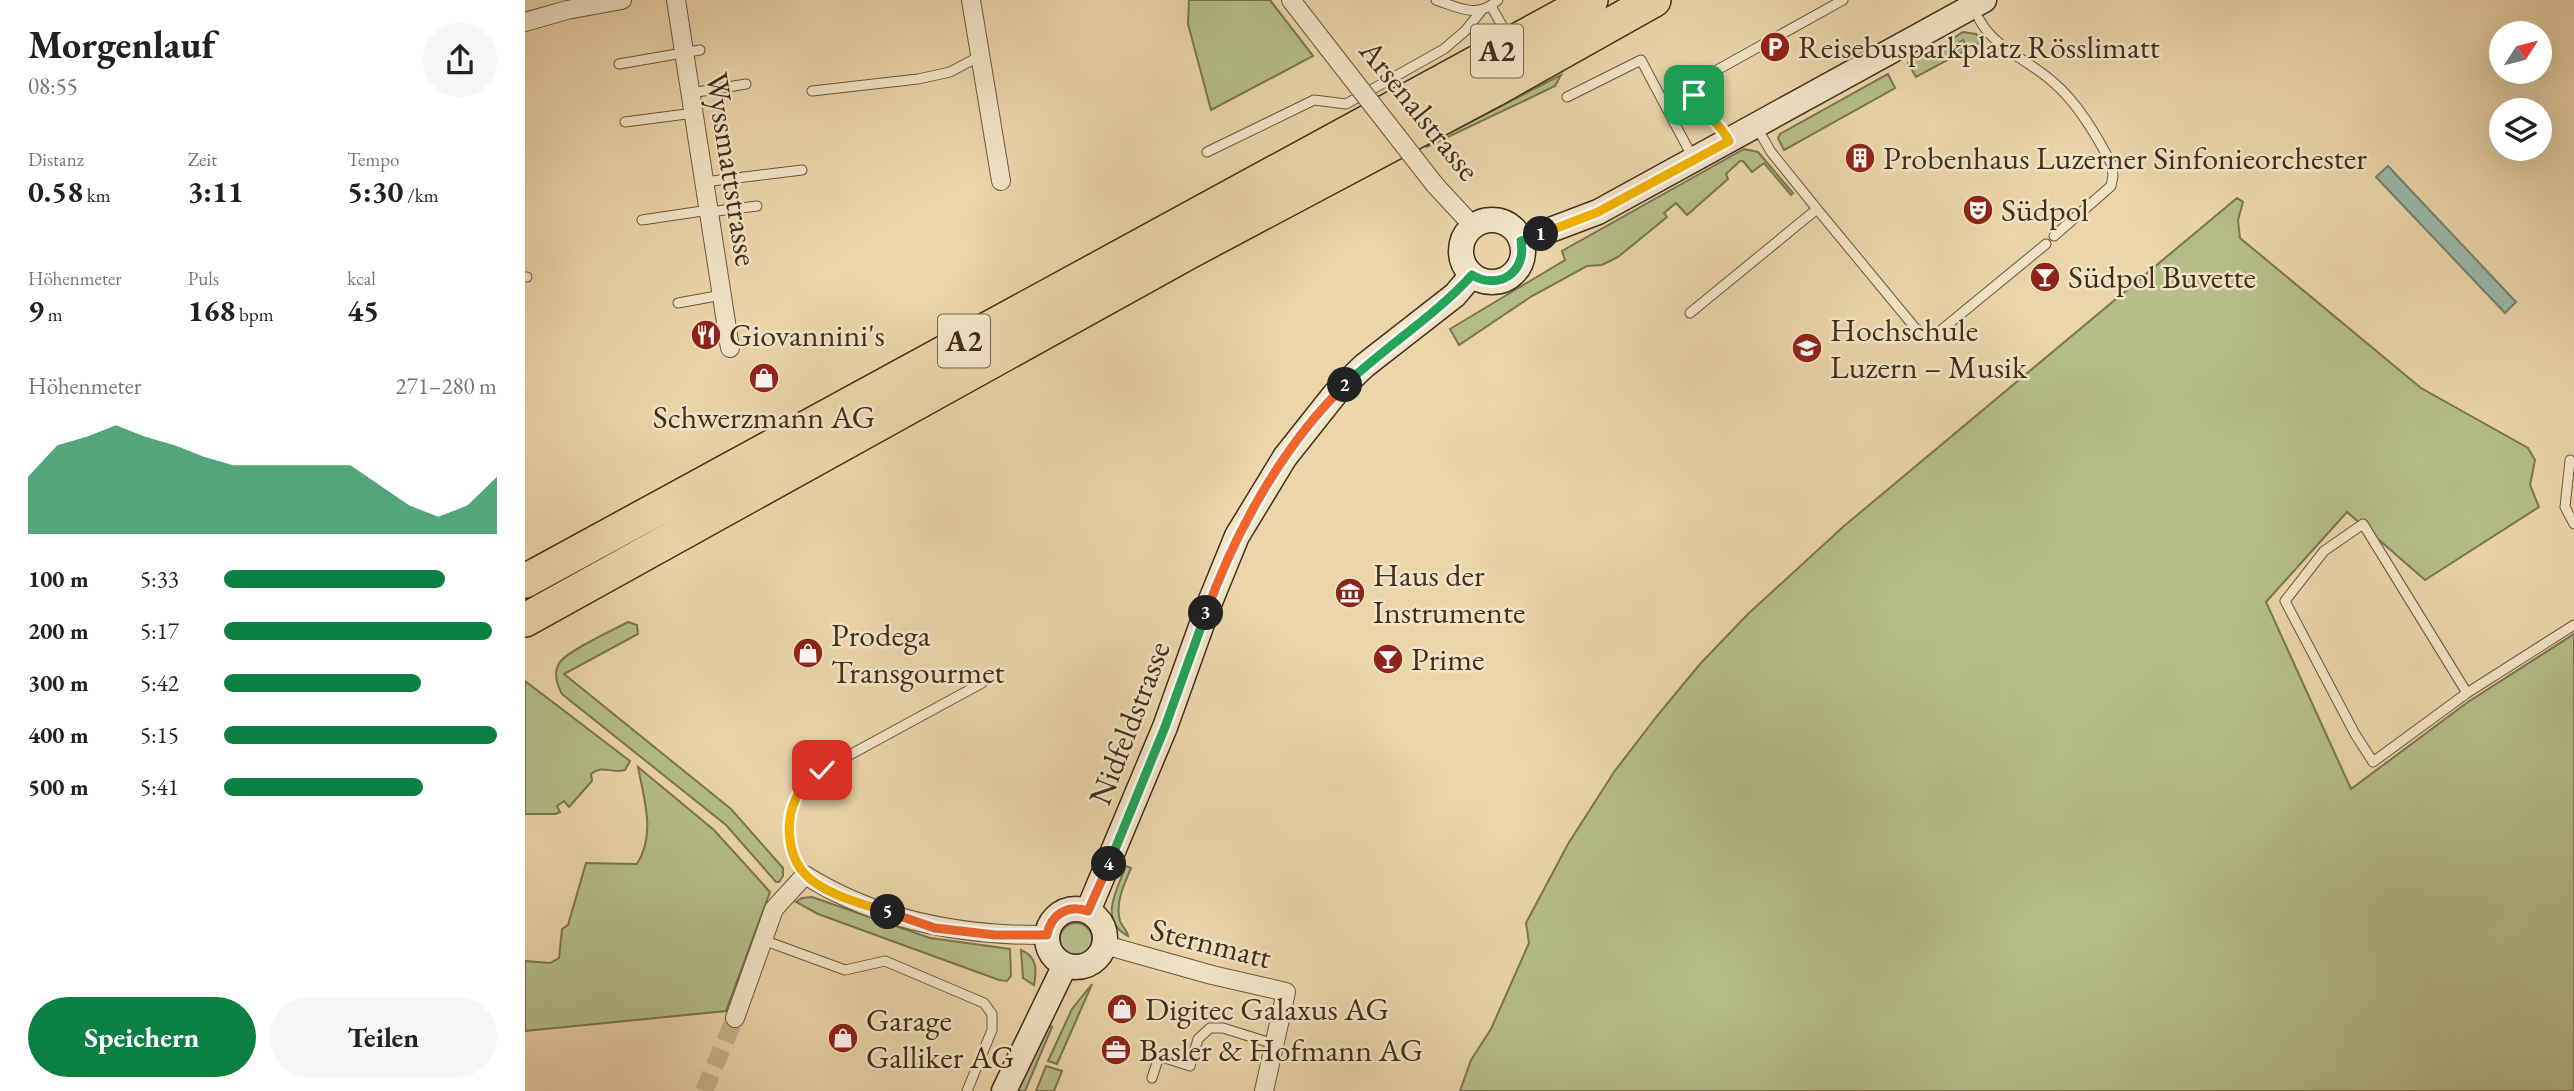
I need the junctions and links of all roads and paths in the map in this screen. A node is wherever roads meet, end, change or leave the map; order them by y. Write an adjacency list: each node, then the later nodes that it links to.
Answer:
1 (622, 0): 11 (street)
2 (676, 0): 13 (street, Wyssmattstrasse)
3 (971, 0): 14 (street)
4 (1291, 0): 33 (street, Arsenalstrasse, bridge)
5 (1436, 0): 9 (lane)
6 (1591, 0): 12 (highway, A2)
7 (1654, 0): 45 (highway, A2)
8 (1843, 0): 23 (lane)
9 (1490, 5): 12 (lane); 24 (lane)
10 (1972, 8): 22 (street); 34 (lane)
11 (525, 22)
12 (1512, 43): 44 (highway, A2)
13 (692, 51): 15 (lane); 18 (street, Wyssmattstrasse)
14 (980, 57): 17 (lane); 27 (street)
15 (619, 64)
16 (746, 85): 18 (lane)
17 (812, 91)
18 (691, 93): 20 (street, Wyssmattstrasse)
19 (1567, 97): 25 (lane)
20 (694, 113): 21 (lane); 28 (street, Wyssmattstrasse)
21 (625, 122)
22 (1756, 126): 23 (street); 30 (lane)
23 (1729, 141): 25 (street)
24 (1207, 152)
25 (1694, 160): 35 (street)
26 (802, 170): 28 (lane)
27 (1001, 181)
28 (704, 182): 31 (street, Wyssmattstrasse)
29 (757, 206): 31 (lane)
30 (1817, 209): 36 (lane); 40 (lane)
31 (709, 211): 32 (lane); 38 (street, Wyssmattstrasse)
32 (642, 220)
33 (1473, 226): 35 (street); 37 (street)
34 (2054, 236)
35 (1521, 241): 37 (street)
36 (2046, 244)
37 (1472, 275): 50 (street, Nidfeldstrasse)
38 (722, 295): 39 (lane); 41 (street, Wyssmattstrasse)
39 (678, 303)
40 (1689, 313)
41 (730, 348)
42 (2570, 460): 43 (lane)
43 (2574, 524)
44 (525, 581)
45 (525, 620)
46 (2574, 625): 48 (lane)
47 (982, 683): 49 (lane)
48 (2467, 693): 48 (lane)
49 (805, 876): 51 (street); 52 (street)
50 (1088, 911): 51 (street); 53 (street)
51 (1047, 935): 54 (street)
52 (763, 940): 55 (street); 58 (lane)
53 (1105, 945): 54 (street); 56 (street, Sternmatt)
54 (1065, 965): 59 (street)
55 (735, 1018)
56 (1274, 1044): 57 (lane); 60 (street, Sternmatt)
57 (1151, 1078)
58 (967, 1091)
59 (1004, 1091)
60 (1264, 1091)

